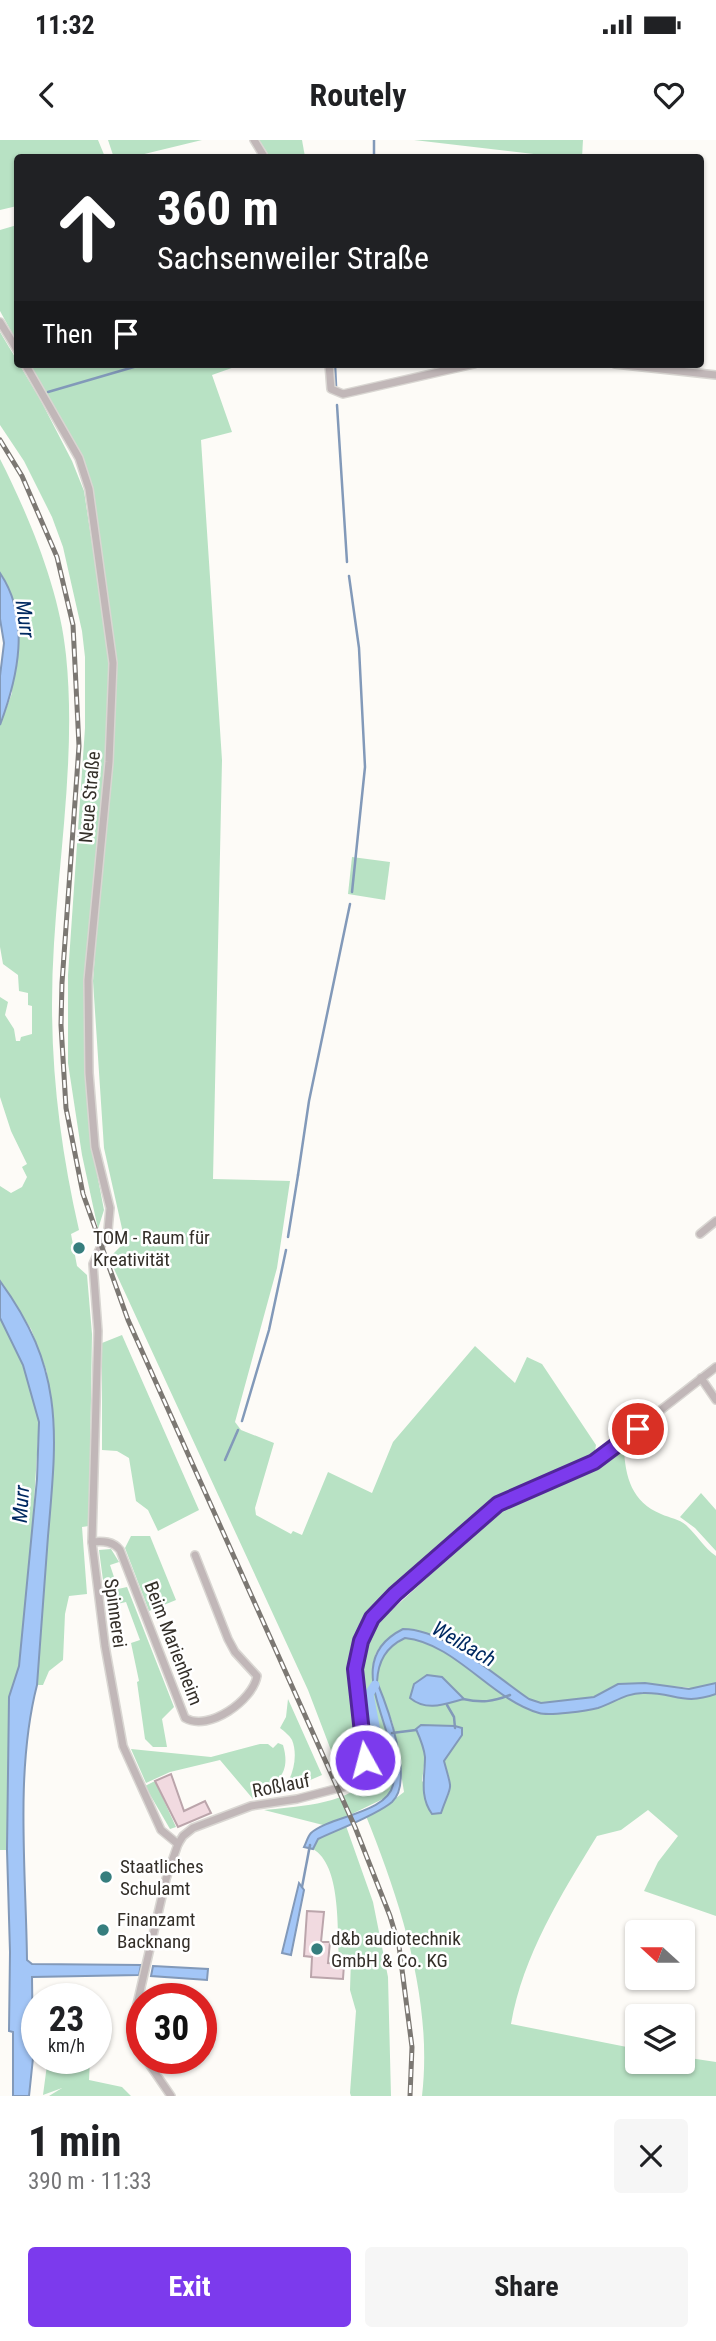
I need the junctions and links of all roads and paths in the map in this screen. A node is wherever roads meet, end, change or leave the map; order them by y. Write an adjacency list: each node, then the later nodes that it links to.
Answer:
1 (0, 321): 2 (street)
2 (14, 344)
3 (27, 368): 10 (street, Neue Straße)
4 (329, 368): 5 (street)
5 (457, 368)
6 (652, 368): 7 (street)
7 (716, 375)
8 (716, 1221): 9 (street)
9 (700, 1234)
10 (100, 1246): 14 (street, Spinnerei)
11 (716, 1367): 12 (street, Roßlauf)
12 (701, 1378): 13 (street); 16 (street, Roßlauf)
13 (716, 1400)
14 (92, 1542): 15 (street, Beim Marienheim); 16 (street, Spinnerei)
15 (195, 1555)
16 (178, 1844): 17 (street)
17 (143, 1983)
18 (156, 2074): 19 (street)
19 (171, 2096)

